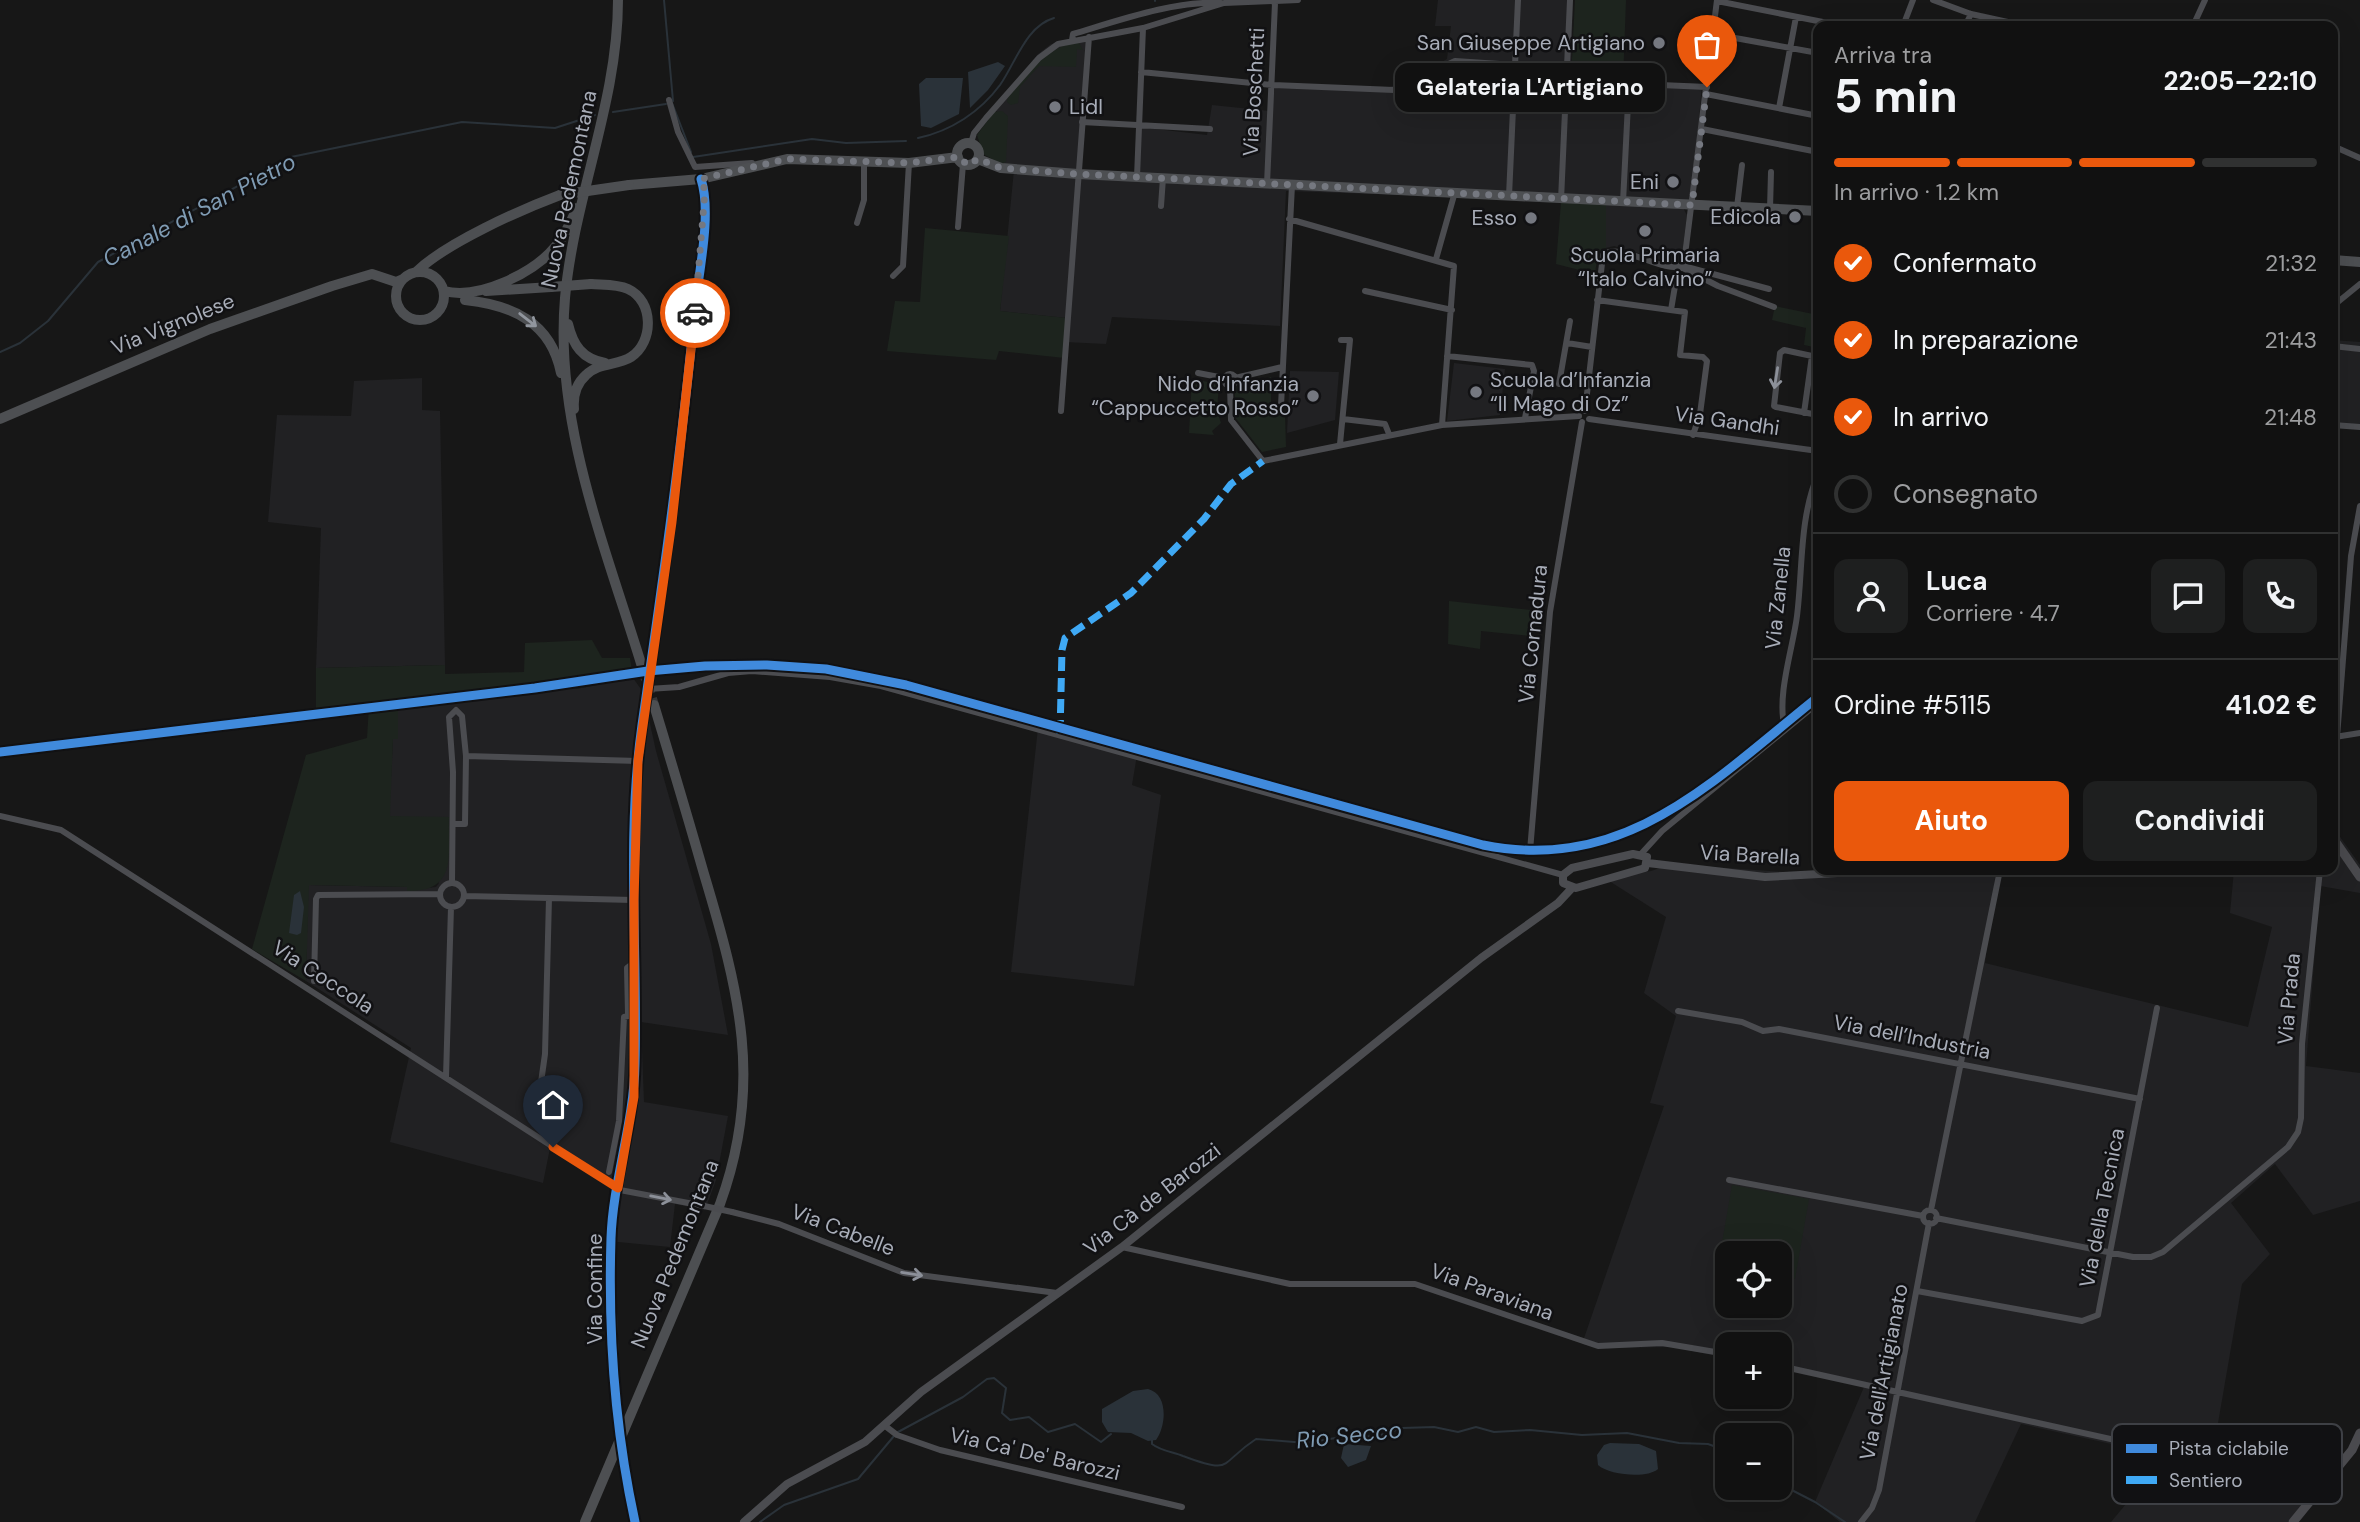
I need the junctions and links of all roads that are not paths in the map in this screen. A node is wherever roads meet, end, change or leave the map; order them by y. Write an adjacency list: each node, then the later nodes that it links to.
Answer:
1 (618, 0): 57 (main road, Nuova Pedemontana)
2 (1150, 0): 12 (street)
3 (1297, 0): 11 (street)
4 (1518, 0): 26 (street)
5 (1570, 0): 28 (street)
6 (1717, 0): 14 (street); 21 (street)
7 (1913, 0): 16 (street)
8 (1933, 0): 13 (street)
9 (2205, 0): 19 (street)
10 (1224, 3): 11 (street); 12 (street); 20 (street)
11 (1275, 3): 30 (street, Via Boschetti)
12 (1154, 9): 23 (street)
13 (1971, 14): 17 (street); 18 (street)
14 (1796, 17): 15 (street); 24 (street)
15 (1817, 21)
16 (1905, 21)
17 (1968, 21)
18 (2001, 21)
19 (2195, 21)
20 (1143, 28): 22 (street); 27 (street)
21 (1713, 33): 24 (street); 31 (street)
22 (1089, 37): 23 (street); 35 (street)
23 (1072, 40): 39 (street)
24 (1791, 48): 25 (street); 33 (street)
25 (1813, 52)
26 (1515, 65): 30 (street); 58 (street)
27 (1141, 72): 30 (street); 36 (street)
28 (1567, 81): 29 (street); 59 (street)
29 (1629, 84): 31 (street); 60 (street)
30 (1273, 85): 54 (street, Via Boschetti)
31 (1707, 90): 33 (street); 38 (street)
32 (669, 103): 46 (street)
33 (1779, 108): 34 (street)
34 (1813, 115)
35 (1083, 122): 36 (street); 50 (street)
36 (1138, 124): 37 (street); 51 (street)
37 (1210, 129)
38 (1702, 129): 41 (street); 61 (street)
39 (971, 143): 43 (main road); 44 (main road)
40 (2338, 148): 42 (street)
41 (1813, 151)
42 (2360, 158)
43 (978, 159): 44 (main road); 50 (main road)
44 (960, 161): 47 (main road); 68 (street)
45 (864, 162): 46 (main road); 47 (main road); 67 (street)
46 (771, 163): 53 (main road)
47 (909, 163): 76 (street)
48 (1742, 165): 63 (street)
49 (1771, 172): 64 (street)
50 (1078, 174): 51 (main road); 107 (street)
51 (1136, 177): 52 (main road)
52 (1163, 178): 54 (main road); 62 (street)
53 (701, 179): 69 (main road, bridge); 126 (street, Via Confine)
54 (1267, 184): 55 (main road)
55 (1292, 185): 56 (main road); 66 (street)
56 (1455, 192): 58 (main road); 70 (street)
57 (584, 195): 84 (main road); 85 (main road, Nuova Pedemontana)
58 (1509, 196): 59 (main road)
59 (1561, 200): 60 (main road)
60 (1623, 202): 61 (main road)
61 (1692, 205): 63 (main road); 73 (street)
62 (1161, 206)
63 (1737, 208): 64 (main road)
64 (1770, 209): 65 (main road)
65 (1813, 211)
66 (1289, 219): 70 (street); 100 (street)
67 (857, 223)
68 (958, 227)
69 (442, 253): 74 (main road); 77 (main road)
70 (1436, 259): 90 (street)
71 (2338, 260): 72 (main road)
72 (2360, 262)
73 (1680, 267): 80 (street); 86 (street, Via Cornadura); 89 (street); 91 (street)
74 (416, 272): 77 (main road); 78 (main road)
75 (365, 276): 78 (main road, Via Vignolese); 83 (main road); 112 (main road, Via Vignolese)
76 (893, 276)
77 (436, 278): 81 (main road)
78 (404, 279): 83 (main road)
79 (2360, 284): 87 (street)
80 (1769, 289)
81 (444, 291): 84 (main road); 88 (main road)
82 (1365, 292): 90 (street)
83 (396, 295): 88 (main road)
84 (465, 296): 88 (main road); 99 (main road, bridge); 120 (main road, one-way to 120)
85 (565, 299): 99 (main road); 120 (main road, Nuova Pedemontana)
86 (1597, 300): 91 (street); 95 (street, Via Cornadura)
87 (2338, 302)
88 (443, 305)
89 (1774, 307)
90 (1452, 310): 98 (street)
91 (1671, 310): 118 (street)
92 (1570, 321): 94 (street)
93 (1341, 340): 113 (street)
94 (1567, 343): 95 (street); 104 (street)
95 (1592, 347): 110 (street, Via Cornadura)
96 (2338, 347): 97 (street)
97 (2360, 349)
98 (1447, 356): 111 (street); 114 (street)
99 (609, 363): 124 (main road)
100 (1282, 367): 103 (street); 106 (street)
101 (1198, 373): 102 (street)
102 (1224, 378): 103 (street); 105 (street)
103 (1235, 378): 105 (street)
104 (1559, 384)
105 (1230, 386): 119 (street)
106 (1281, 406)
107 (1061, 411)
108 (1804, 413): 108 (street, one-way to 108); 109 (street)
109 (1813, 414)
110 (1582, 417): 111 (street); 118 (street, Via Gandhi); 138 (street, Via Cornadura)
111 (1525, 418): 114 (street)
112 (0, 419)
113 (1343, 419): 117 (street); 119 (street)
114 (1442, 425): 117 (street)
115 (2338, 425): 116 (street)
116 (2360, 427)
117 (1389, 435): 119 (street)
118 (1693, 435): 121 (street, Via Gandhi)
119 (1340, 444)
120 (578, 447): 124 (main road, Nuova Pedemontana)
121 (1813, 450)
122 (1813, 487): 130 (street, Via Zanella)
123 (2360, 506): 127 (street)
124 (601, 529): 125 (main road, Nuova Pedemontana)
125 (643, 670)
126 (648, 689): 134 (street, Via Confine); 142 (street)
127 (2338, 703)
128 (654, 705): 183 (main road, Nuova Pedemontana)
129 (1813, 707): 130 (street)
130 (1785, 728): 139 (street)
131 (2360, 733): 132 (street)
132 (2338, 737)
133 (466, 756): 134 (street); 136 (street); 136 (street)
134 (638, 761): 151 (street, Via Confine)
135 (0, 816): 158 (street, Via Coccola)
136 (453, 824): 146 (street)
137 (2338, 847): 145 (main road)
138 (1530, 851)
139 (1641, 854): 140 (street); 142 (street)
140 (1648, 863): 141 (street, Via Barella); 147 (street)
141 (1813, 874)
142 (1563, 875): 147 (street)
143 (1999, 875): 157 (street)
144 (2319, 875): 171 (street, Via Prada)
145 (2360, 877)
146 (452, 883): 148 (street); 149 (street)
147 (1572, 888): 170 (street, Via Cà de Barozzi)
148 (439, 894): 152 (street); 153 (street)
149 (464, 895): 150 (street); 152 (street)
150 (550, 898): 151 (street); 160 (street)
151 (634, 900): 156 (street, Via Confine)
152 (451, 907): 158 (street)
153 (314, 981)
154 (2157, 1008): 159 (street, Via della Tecnica)
155 (1678, 1011): 157 (street, Via dell’Industria)
156 (631, 1014): 161 (street); 162 (street, Via Confine)
157 (1960, 1064): 159 (street, Via dell’Industria); 166 (street)
158 (446, 1077): 165 (street, Via Coccola)
159 (2140, 1099): 171 (street, Via della Tecnica)
160 (536, 1118)
161 (619, 1121): 162 (street); 163 (street)
162 (631, 1122): 165 (street, Via Confine)
163 (608, 1172)
164 (1729, 1180): 167 (street)
165 (618, 1188): 173 (street, Via Cabelle, one-way to 173, bridge); 184 (street, Via Confine, bridge)
166 (1931, 1210): 167 (street); 168 (street)
167 (1923, 1216): 169 (street)
168 (1936, 1218): 169 (street); 171 (street)
169 (1929, 1223): 172 (street, Via dell'Artigianato)
170 (1122, 1247): 173 (street, Via Cà de Barozzi); 174 (street, Via Paraviana)
171 (2111, 1252): 172 (street, Via della Tecnica)
172 (1917, 1291): 176 (street, Via dell'Artigianato)
173 (1057, 1293): 177 (street, Via Cà de Barozzi)
174 (1715, 1352)
175 (1792, 1369): 176 (street)
176 (1898, 1392): 179 (street); 186 (street, Via dell'Artigianato)
177 (884, 1425): 182 (street, Via Ca' De' Barozzi); 185 (street, Via Cà de Barozzi)
178 (2360, 1433): 180 (main road)
179 (2112, 1439)
180 (2342, 1463)
181 (2309, 1504): 187 (main road)
182 (1182, 1507)
183 (585, 1522)
184 (635, 1522)
185 (744, 1522)
186 (1861, 1522)
187 (2293, 1522)

